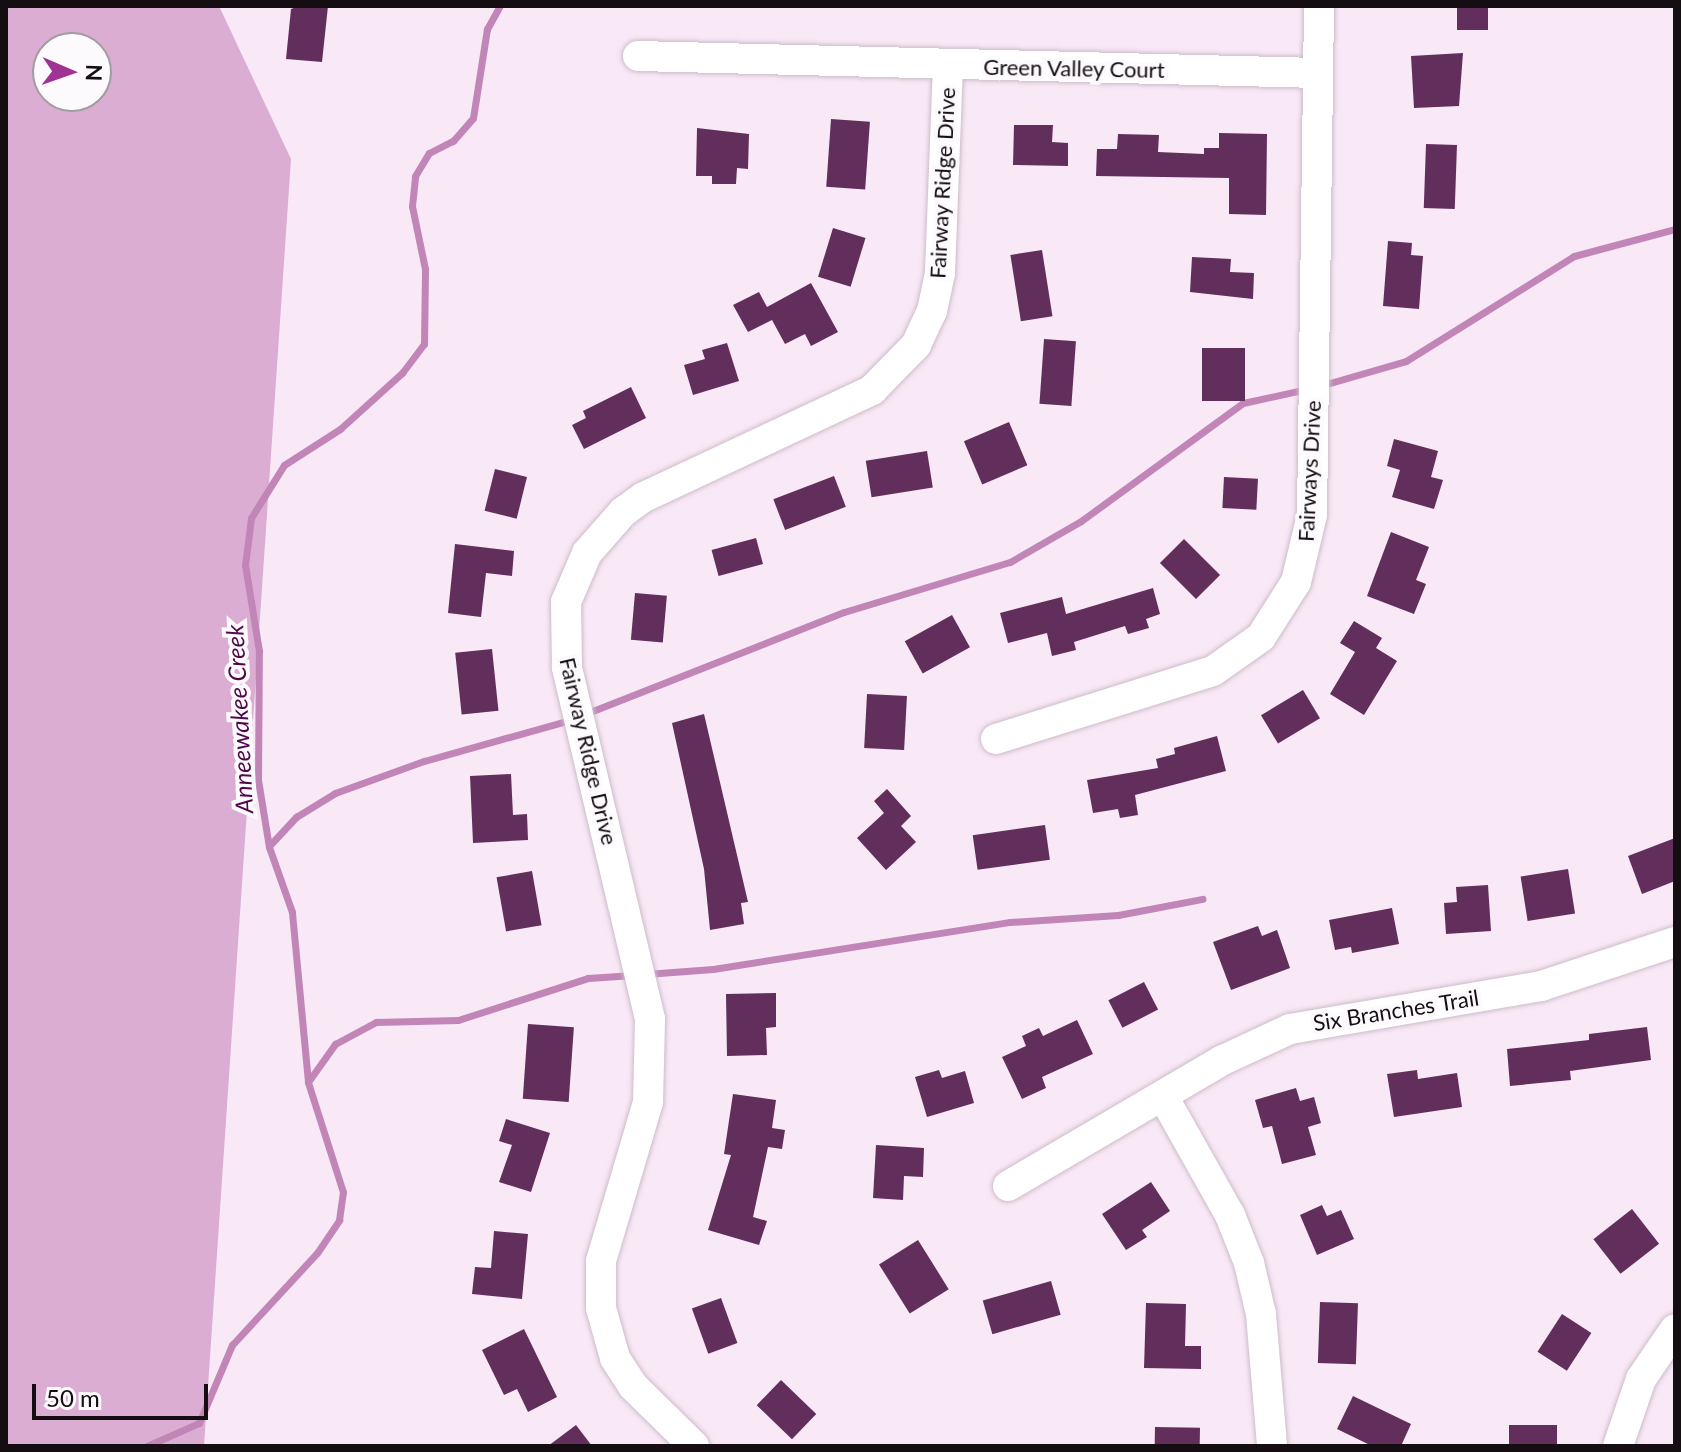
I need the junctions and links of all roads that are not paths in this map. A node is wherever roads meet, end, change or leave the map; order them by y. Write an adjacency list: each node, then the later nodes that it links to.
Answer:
1 (1319, 6): 4 (street, Fairways Drive)
2 (638, 56): 3 (street, Green Valley Court)
3 (948, 65): 4 (street, Green Valley Court); 10 (street, Fairway Ridge Drive)
4 (1318, 73): 5 (street, Fairways Drive)
5 (996, 739)
6 (1675, 942): 7 (street, Six Branches Trail)
7 (1164, 1098): 8 (street, Six Branches Trail); 11 (street)
8 (1008, 1186)
9 (1675, 1329): 12 (street)
10 (694, 1446)
11 (1272, 1446)
12 (1618, 1446)

